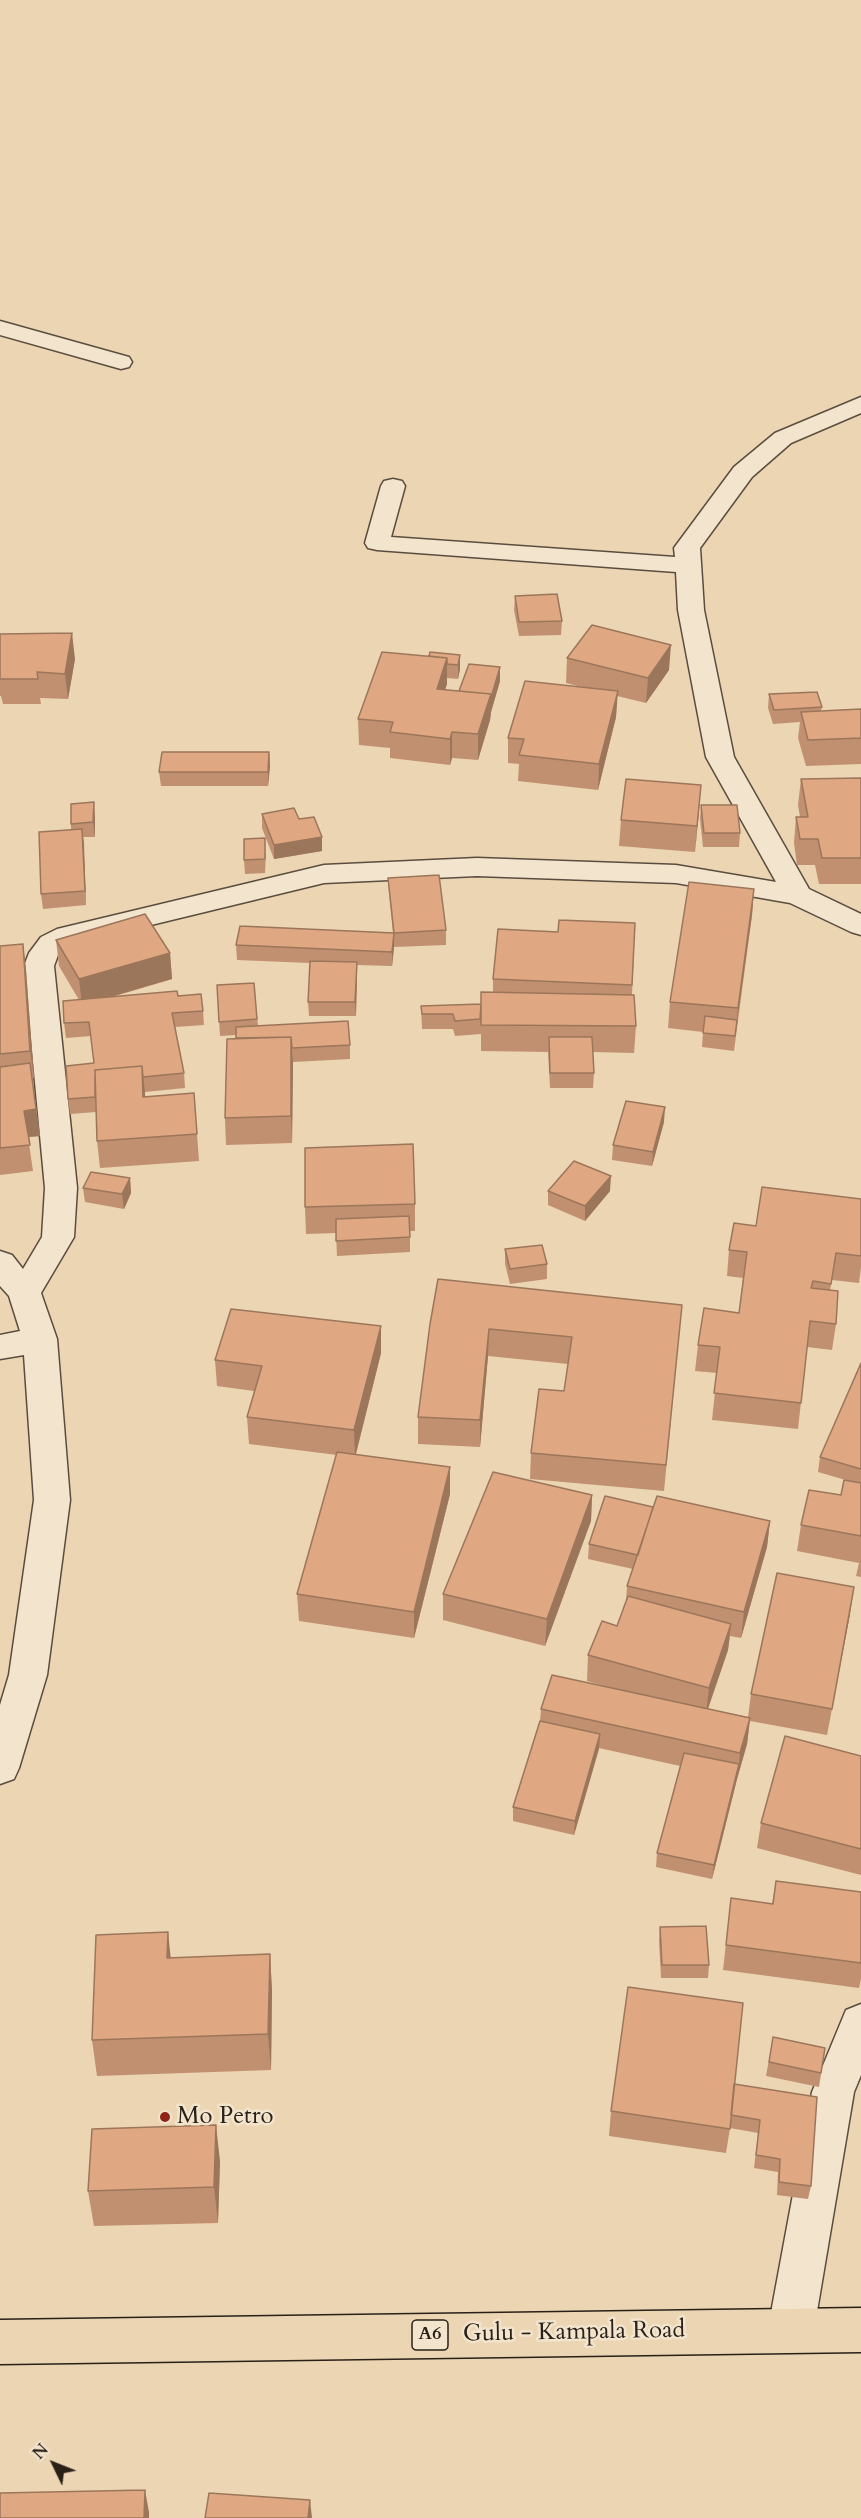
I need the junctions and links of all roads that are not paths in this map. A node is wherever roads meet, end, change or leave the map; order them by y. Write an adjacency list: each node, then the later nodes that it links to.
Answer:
1 (0, 328): 2 (street)
2 (121, 362)
3 (861, 404): 5 (street)
4 (393, 486): 5 (street)
5 (688, 565): 6 (street)
6 (798, 895): 7 (street); 9 (street)
7 (861, 926)
8 (0, 1263): 9 (street)
9 (24, 1292): 10 (street)
10 (40, 1339): 11 (street); 12 (street)
11 (0, 1347)
12 (0, 1767)
13 (861, 2023): 14 (street)
14 (791, 2330): 15 (main road, Gulu - Kampala Road / A6); 16 (main road, Gulu - Kampala Road / A6)
15 (861, 2330)
16 (0, 2342)

